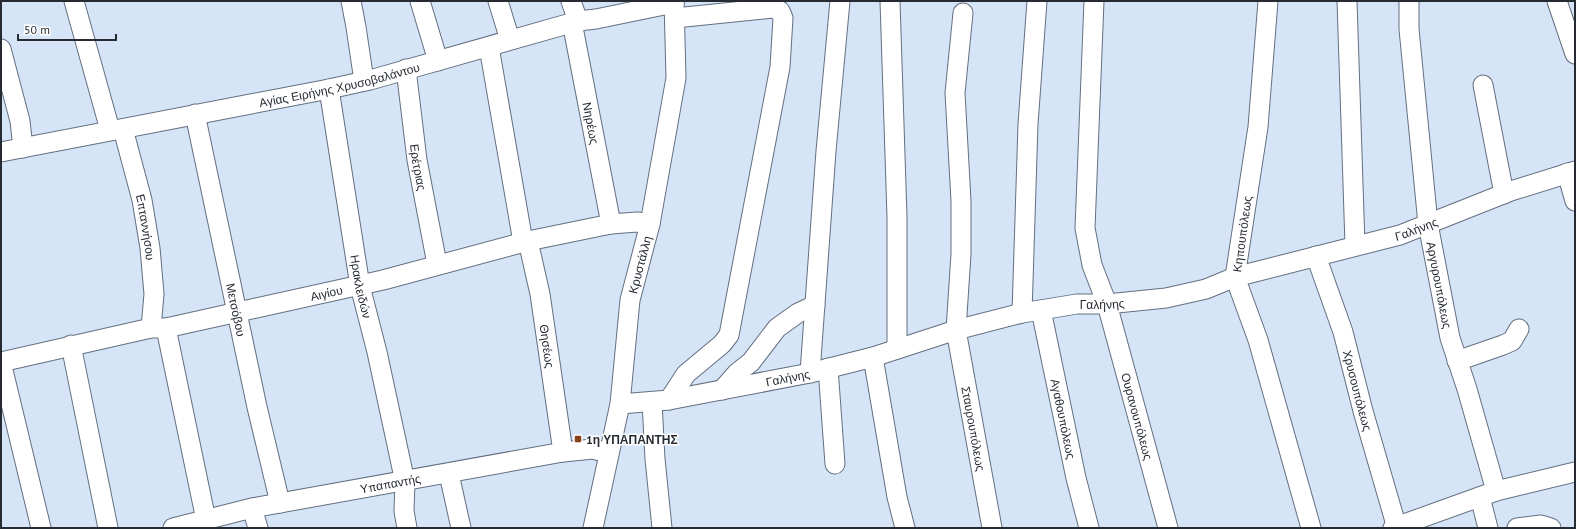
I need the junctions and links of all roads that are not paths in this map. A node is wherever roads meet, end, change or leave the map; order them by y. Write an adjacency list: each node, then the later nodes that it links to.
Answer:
1 (74, 1): 27 (street, Επταννήσου)
2 (351, 1): 23 (street)
3 (420, 1): 21 (street)
4 (498, 1): 17 (street)
5 (571, 1): 16 (street, Νηρέως)
6 (840, 1): 44 (street)
7 (890, 1): 53 (street)
8 (1037, 1): 48 (street)
9 (1094, 1): 43 (street, Ουρανουπόλεως)
10 (1268, 1): 40 (street, Κηπουπόλεως)
11 (1347, 1): 37 (street)
12 (1409, 1): 35 (street, Αργυρουπόλεως)
13 (1557, 1): 20 (street)
14 (674, 7): 16 (street, Αγίας Ειρήνης Χρυσοβαλάντου); 34 (street, Κρυστάλλη); 60 (street, Αγίας Ειρήνης Χρυσοβαλάντου)
15 (963, 13): 51 (street, Σταυρουπόλεως)
16 (575, 21): 17 (street, Αγίας Ειρήνης Χρυσοβαλάντου); 33 (street, Νηρέως)
17 (510, 40): 18 (street, Αγίας Ειρήνης Χρυσοβαλάντου)
18 (489, 47): 21 (street, Αγίας Ειρήνης Χρυσοβαλάντου); 36 (street, Θησέως)
19 (1, 49): 28 (street)
20 (1575, 54)
21 (438, 61): 22 (street, Αγίας Ειρήνης Χρυσοβαλάντου)
22 (406, 69): 23 (street, Αγίας Ειρήνης Χρυσοβαλάντου); 39 (street, Ερέτριας)
23 (364, 81): 25 (street, Αγίας Ειρήνης Χρυσοβαλάντου)
24 (1483, 85): 31 (street)
25 (329, 89): 26 (street, Αγίας Ειρήνης Χρυσοβαλάντου); 42 (street, Ηρακλειδών)
26 (195, 114): 27 (street, Αγίας Ειρήνης Χρυσοβαλάντου); 46 (street, Μετσόβου)
27 (117, 129): 28 (street, Αγίας Ειρήνης Χρυσοβαλάντου); 49 (street, Επταννήσου)
28 (23, 148): 29 (street, Αγίας Ειρήνης Χρυσοβαλάντου)
29 (1, 152)
30 (1571, 172): 31 (street, Γαλήνης); 32 (street)
31 (1504, 194): 35 (street, Γαλήνης)
32 (1575, 201)
33 (611, 224): 34 (street, Αιγίου); 36 (street, Αιγίου)
34 (650, 224): 61 (street, Κρυστάλλη)
35 (1428, 224): 37 (street, Γαλήνης); 55 (street, Αργυρουπόλεως)
36 (525, 242): 39 (street, Αιγίου); 62 (street, Θησέως)
37 (1355, 245): 38 (street, Γαλήνης)
38 (1316, 256): 40 (street, Γαλήνης); 73 (street, Χρυσουπόλεως)
39 (437, 264): 41 (street, Αιγίου)
40 (1236, 277): 43 (street, Γαλήνης); 85 (street, Κηπουπόλεως)
41 (383, 280): 42 (street, Αιγίου); 47 (street)
42 (360, 286): 46 (street, Αιγίου); 47 (street, Ηρακλειδών)
43 (1107, 304): 45 (street, Γαλήνης); 84 (street, Ουρανουπόλεως)
44 (815, 305): 58 (street); 59 (street)
45 (1041, 310): 48 (street, Γαλήνης); 83 (street, Αγαθουπόλεως)
46 (237, 313): 49 (street, Αιγίου); 69 (street, Μετσόβου)
47 (366, 313): 67 (street, Ηρακλειδών)
48 (1022, 313): 51 (street, Γαλήνης)
49 (158, 328): 52 (street, Αιγίου); 71 (street, Επταννήσου)
50 (1519, 329): 55 (street)
51 (956, 330): 53 (street, Γαλήνης); 82 (street, Σταυρουπόλεως)
52 (71, 345): 56 (street, Αιγίου); 75 (street)
53 (896, 349): 54 (street, Γαλήνης)
54 (873, 357): 57 (street, Γαλήνης); 81 (street)
55 (1457, 361): 68 (street, Αργυρουπόλεως)
56 (1, 362): 74 (street)
57 (828, 368): 58 (street, Γαλήνης); 64 (street)
58 (810, 373): 59 (street, Γαλήνης)
59 (722, 390): 60 (street, Γαλήνης)
60 (661, 401): 61 (street, Γαλήνης); 80 (street)
61 (620, 404): 63 (street, Κρυστάλλη)
62 (563, 452): 63 (street, Υπαπαντής); 66 (street, Υπαπαντής)
63 (608, 453): 79 (street, Κρυστάλλη)
64 (835, 464)
65 (1575, 472): 68 (street)
66 (449, 474): 67 (street, Υπαπαντής); 78 (street)
67 (405, 482): 69 (street, Υπαπαντής); 77 (street, Ηρακλειδών)
68 (1488, 494): 73 (street); 86 (street, Αργυρουπόλεως)
69 (280, 503): 70 (street, Υπαπαντής)
70 (252, 508): 71 (street, Υπαπαντής); 76 (street)
71 (206, 520): 72 (street, Υπαπαντής)
72 (180, 527)
73 (1395, 527)
74 (41, 528)
75 (108, 528)
76 (258, 528)
77 (407, 528)
78 (461, 528)
79 (593, 528)
80 (662, 528)
81 (905, 528)
82 (992, 528)
83 (1089, 528)
84 (1168, 528)
85 (1311, 528)
86 (1488, 528)
87 (1517, 528): 88 (street)
88 (1551, 528)

